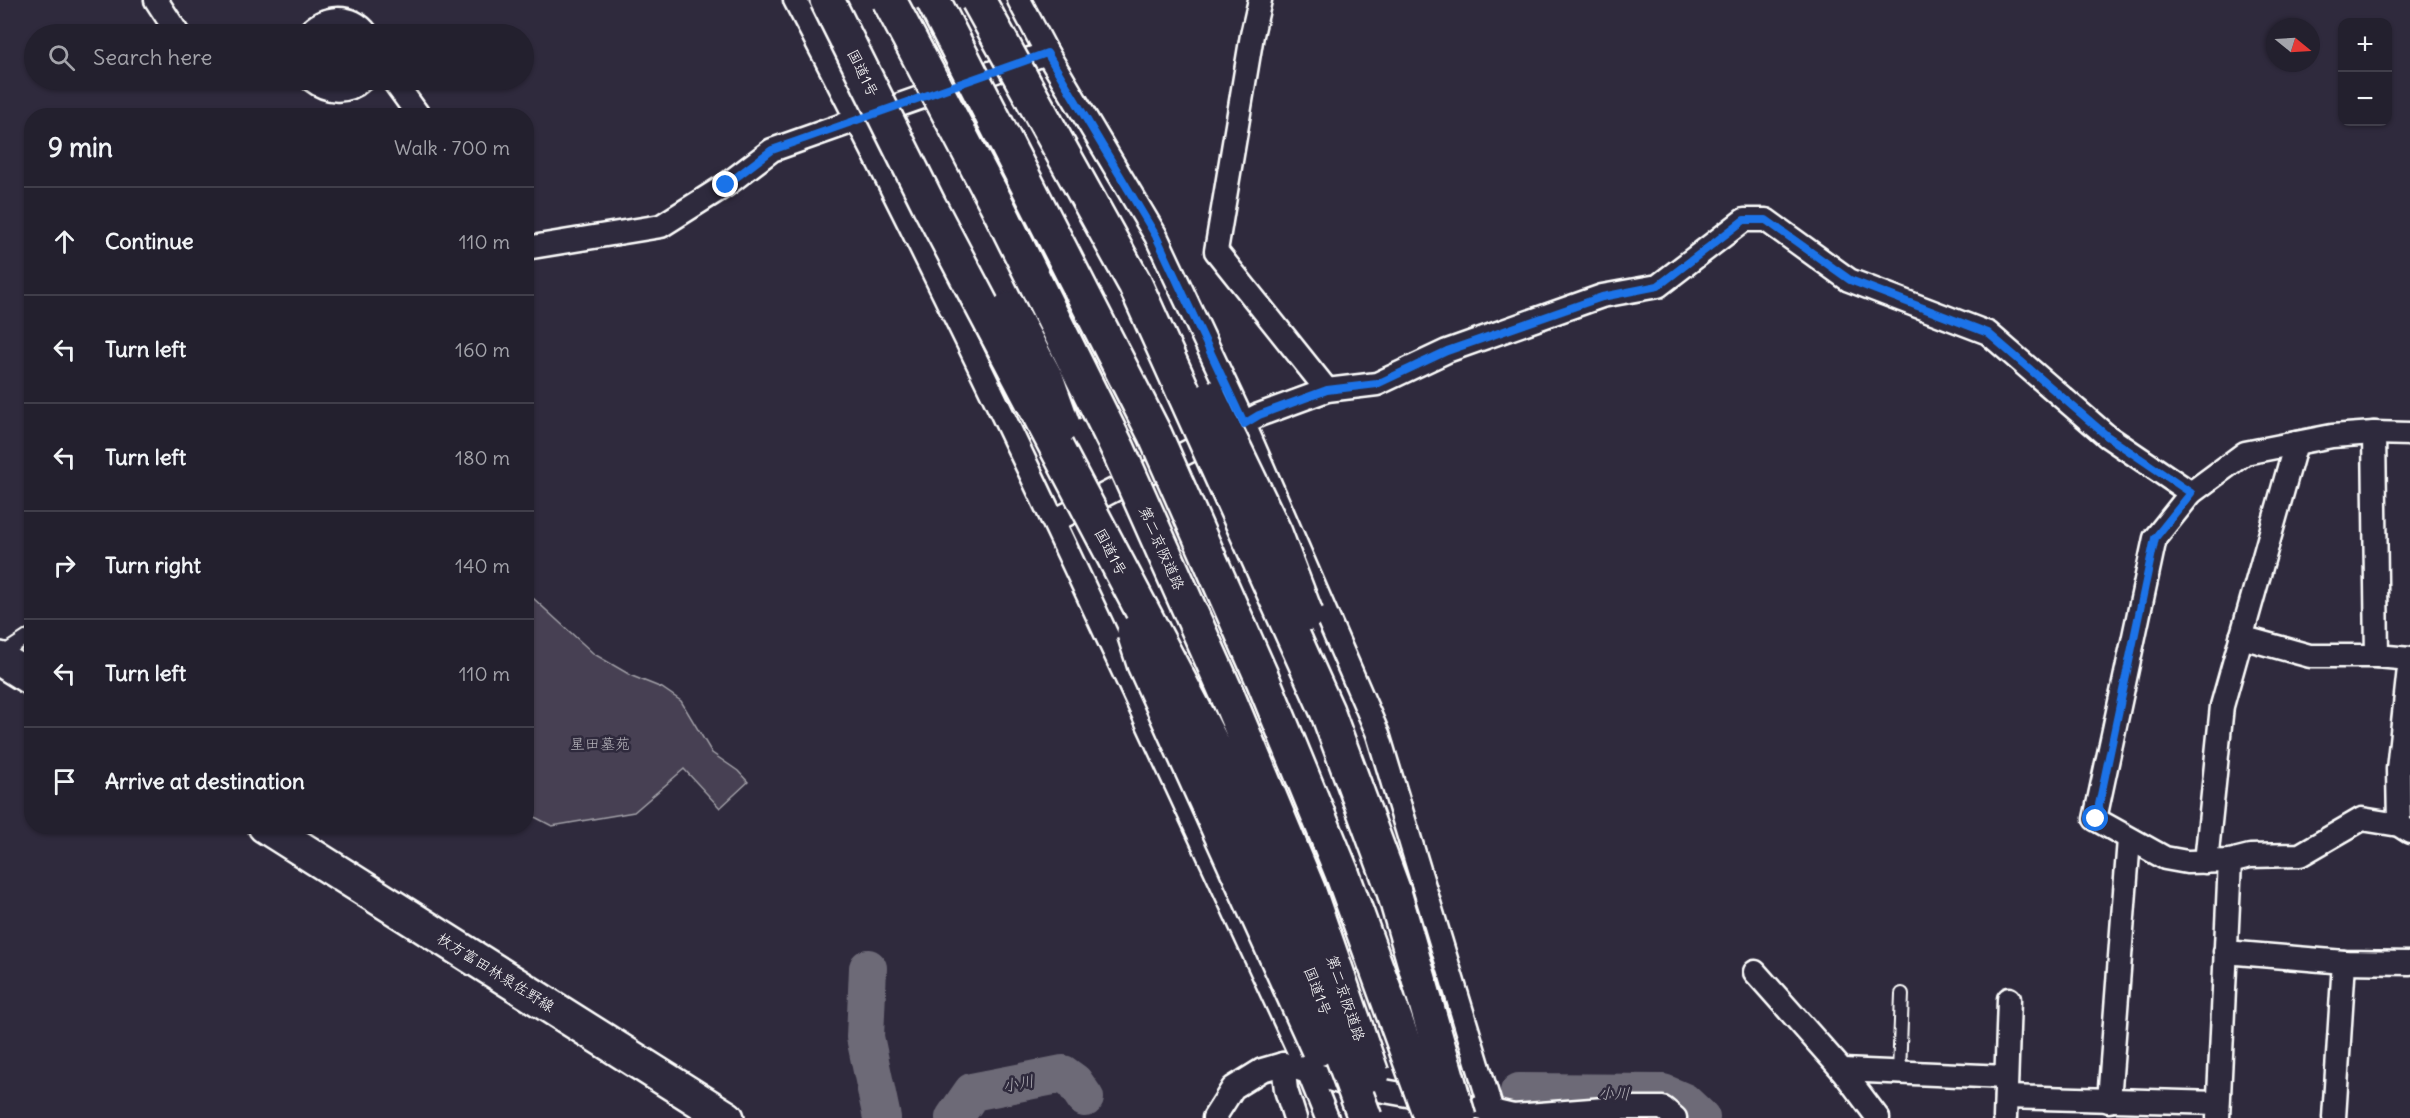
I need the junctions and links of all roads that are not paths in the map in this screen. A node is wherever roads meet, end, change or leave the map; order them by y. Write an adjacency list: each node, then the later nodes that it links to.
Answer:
1 (156, 0): 11 (street)
2 (795, 0): 17 (street)
3 (827, 0): 57 (main road, 国道1号, bridge)
4 (845, 0): 57 (main road, bridge)
5 (889, 0): 58 (main road, 第二京阪道路, bridge)
6 (933, 0): 59 (main road, bridge)
7 (978, 0): 38 (main road, bridge)
8 (1004, 0): 38 (main road, bridge)
9 (1019, 0): 14 (street)
10 (1260, 0): 19 (street)
11 (172, 24)
12 (318, 24): 13 (street)
13 (357, 24)
14 (1047, 53): 17 (street); 20 (street)
15 (400, 90): 16 (street)
16 (413, 108)
17 (857, 119): 18 (street); 25 (street)
18 (534, 247)
19 (1327, 390): 20 (street); 24 (street)
20 (1244, 424): 25 (street); 52 (street)
21 (2374, 433): 22 (street); 23 (street); 28 (street)
22 (2410, 434)
23 (2296, 443): 24 (street); 26 (street)
24 (2191, 493): 35 (street)
25 (1054, 521): 47 (street)
26 (2241, 637): 28 (street); 37 (street)
27 (24, 640): 29 (lane)
28 (2377, 656): 30 (street)
29 (0, 657): 31 (main road)
30 (2410, 659): 32 (street)
31 (24, 674)
32 (2405, 760): 33 (street)
33 (2404, 829): 36 (street)
34 (278, 834): 53 (main road, 枚方富田林泉佐野線)
35 (2129, 840): 37 (street); 50 (street)
36 (2230, 861): 37 (street); 39 (street)
37 (2206, 862)
38 (1394, 892): 60 (main road, bridge)
39 (2225, 952): 40 (street); 51 (street)
40 (2344, 962): 41 (street); 63 (street)
41 (2410, 963)
42 (1755, 972): 46 (street)
43 (1902, 994): 48 (lane)
44 (2009, 999): 49 (street)
45 (1283, 1064): 47 (street); 54 (street); 55 (street)
46 (1842, 1070): 48 (street); 62 (street)
47 (1308, 1071): 52 (street); 56 (street)
48 (1899, 1072): 49 (street)
49 (2006, 1097): 50 (street)
50 (2109, 1101): 51 (street)
51 (2218, 1111)
52 (1492, 1114): 61 (street)
53 (727, 1118)
54 (1214, 1118)
55 (1295, 1118)
56 (1327, 1118)
57 (1364, 1118)
58 (1387, 1118)
59 (1431, 1118)
60 (1459, 1118)
61 (1675, 1118)
62 (1878, 1118)
63 (2334, 1118)

